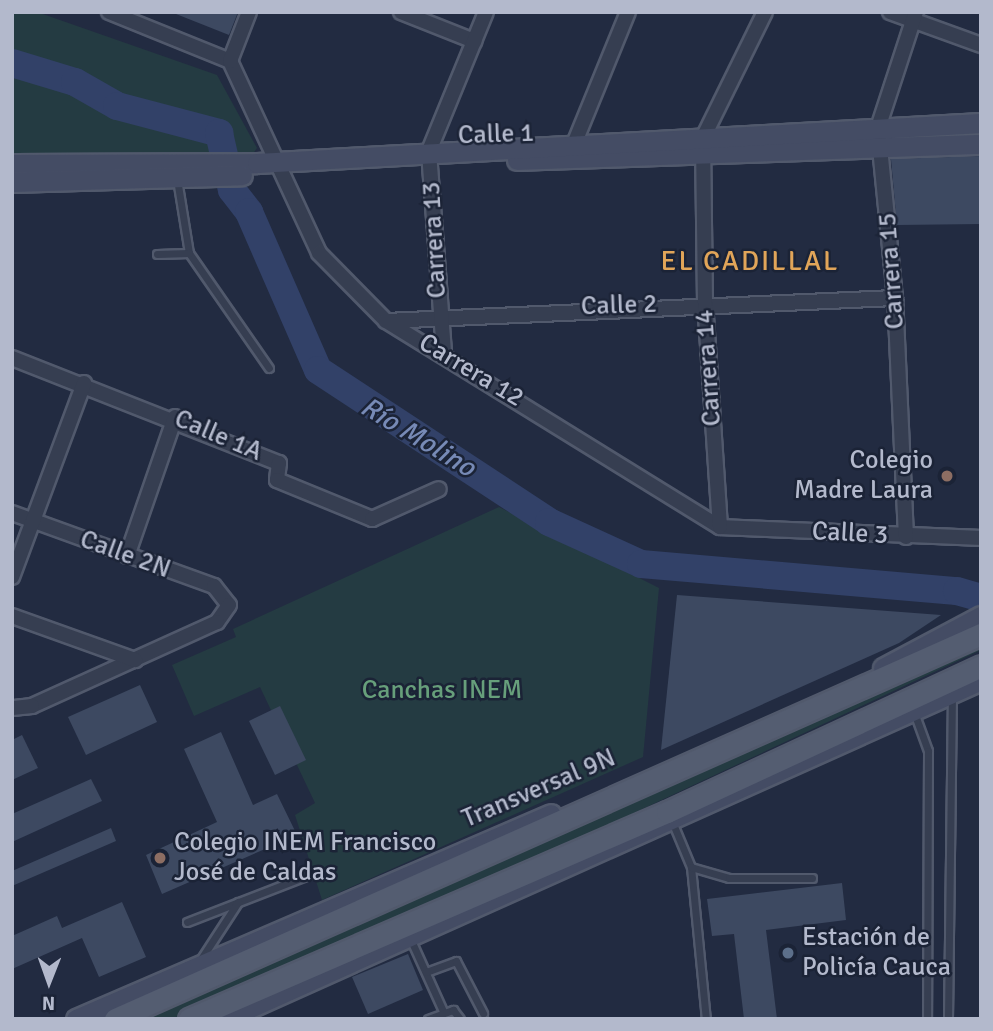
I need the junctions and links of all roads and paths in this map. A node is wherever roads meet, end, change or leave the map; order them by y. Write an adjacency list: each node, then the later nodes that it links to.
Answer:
1 (109, 12): 11 (street)
2 (249, 12): 11 (street)
3 (401, 12): 9 (street)
4 (486, 12): 9 (street, Carrera 13)
5 (628, 12): 17 (street)
6 (765, 12): 15 (street, Carrera 14)
7 (890, 12): 8 (street)
8 (915, 15): 10 (street); 13 (street)
9 (474, 41): 18 (street, Carrera 13)
10 (981, 45)
11 (230, 61): 20 (street)
12 (981, 122): 13 (main road, Calle 1)
13 (878, 128): 15 (main road, Calle 1); 16 (street, Carrera 15)
14 (981, 144): 16 (main road, Calle 1)
15 (703, 146): 16 (main road, Calle 1); 17 (main road, Calle 1); 26 (street, Carrera 14)
16 (883, 149): 25 (street, Carrera 15)
17 (571, 151): 18 (main road, Calle 1)
18 (430, 157): 20 (main road, Calle 1); 27 (street, Carrera 13)
19 (12, 164): 21 (main road, Calle 1)
20 (280, 167): 21 (main road, Calle 1); 28 (street, Carrera 12)
21 (186, 171): 22 (main road, Calle 1); 23 (lane)
22 (12, 182)
23 (190, 253): 24 (lane); 31 (lane)
24 (157, 254)
25 (895, 298): 26 (street, Calle 2); 38 (street, Carrera 15)
26 (705, 303): 27 (street, Calle 2); 37 (street, Carrera 14)
27 (439, 314): 28 (street, Calle 2); 29 (street, Carrera 13)
28 (386, 321): 29 (street, Carrera 12)
29 (444, 352): 37 (street, Carrera 12)
30 (12, 358): 32 (street, Calle 1A)
31 (269, 368)
32 (84, 383): 33 (street, Calle 1A); 36 (street)
33 (175, 417): 34 (street, Calle 1A); 40 (street)
34 (439, 489)
35 (12, 513): 36 (street, Calle 2N)
36 (36, 523): 40 (street, Calle 2N); 41 (street)
37 (720, 527): 38 (street, Calle 3)
38 (906, 537): 39 (street, Calle 3)
39 (981, 538)
40 (127, 556): 45 (street, Calle 2N)
41 (12, 577)
42 (12, 616): 45 (street)
43 (981, 616): 52 (main road, Transversal 9N)
44 (981, 634): 51 (main road, Transversal 9N)
45 (135, 660): 49 (street)
46 (981, 666): 53 (main road)
47 (981, 680): 48 (main road)
48 (952, 695): 50 (main road); 72 (lane)
49 (12, 708)
50 (915, 715): 53 (main road); 71 (lane)
51 (794, 721): 52 (main road); 66 (main road, Transversal 9N)
52 (765, 723): 60 (main road, Transversal 9N)
53 (670, 818): 54 (lane); 59 (main road); 64 (main road)
54 (691, 867): 56 (lane); 70 (lane)
55 (311, 874): 57 (lane)
56 (812, 878)
57 (238, 902): 58 (lane); 60 (lane)
58 (187, 922)
59 (410, 938): 61 (lane); 67 (main road)
60 (196, 966): 65 (main road, Transversal 9N)
61 (426, 972): 62 (lane); 63 (lane)
62 (443, 1011): 68 (lane); 69 (lane)
63 (483, 1013)
64 (190, 1018)
65 (76, 1019)
66 (115, 1019)
67 (225, 1019)
68 (428, 1019)
69 (460, 1019)
70 (706, 1019)
71 (927, 1019)
72 (948, 1019)

